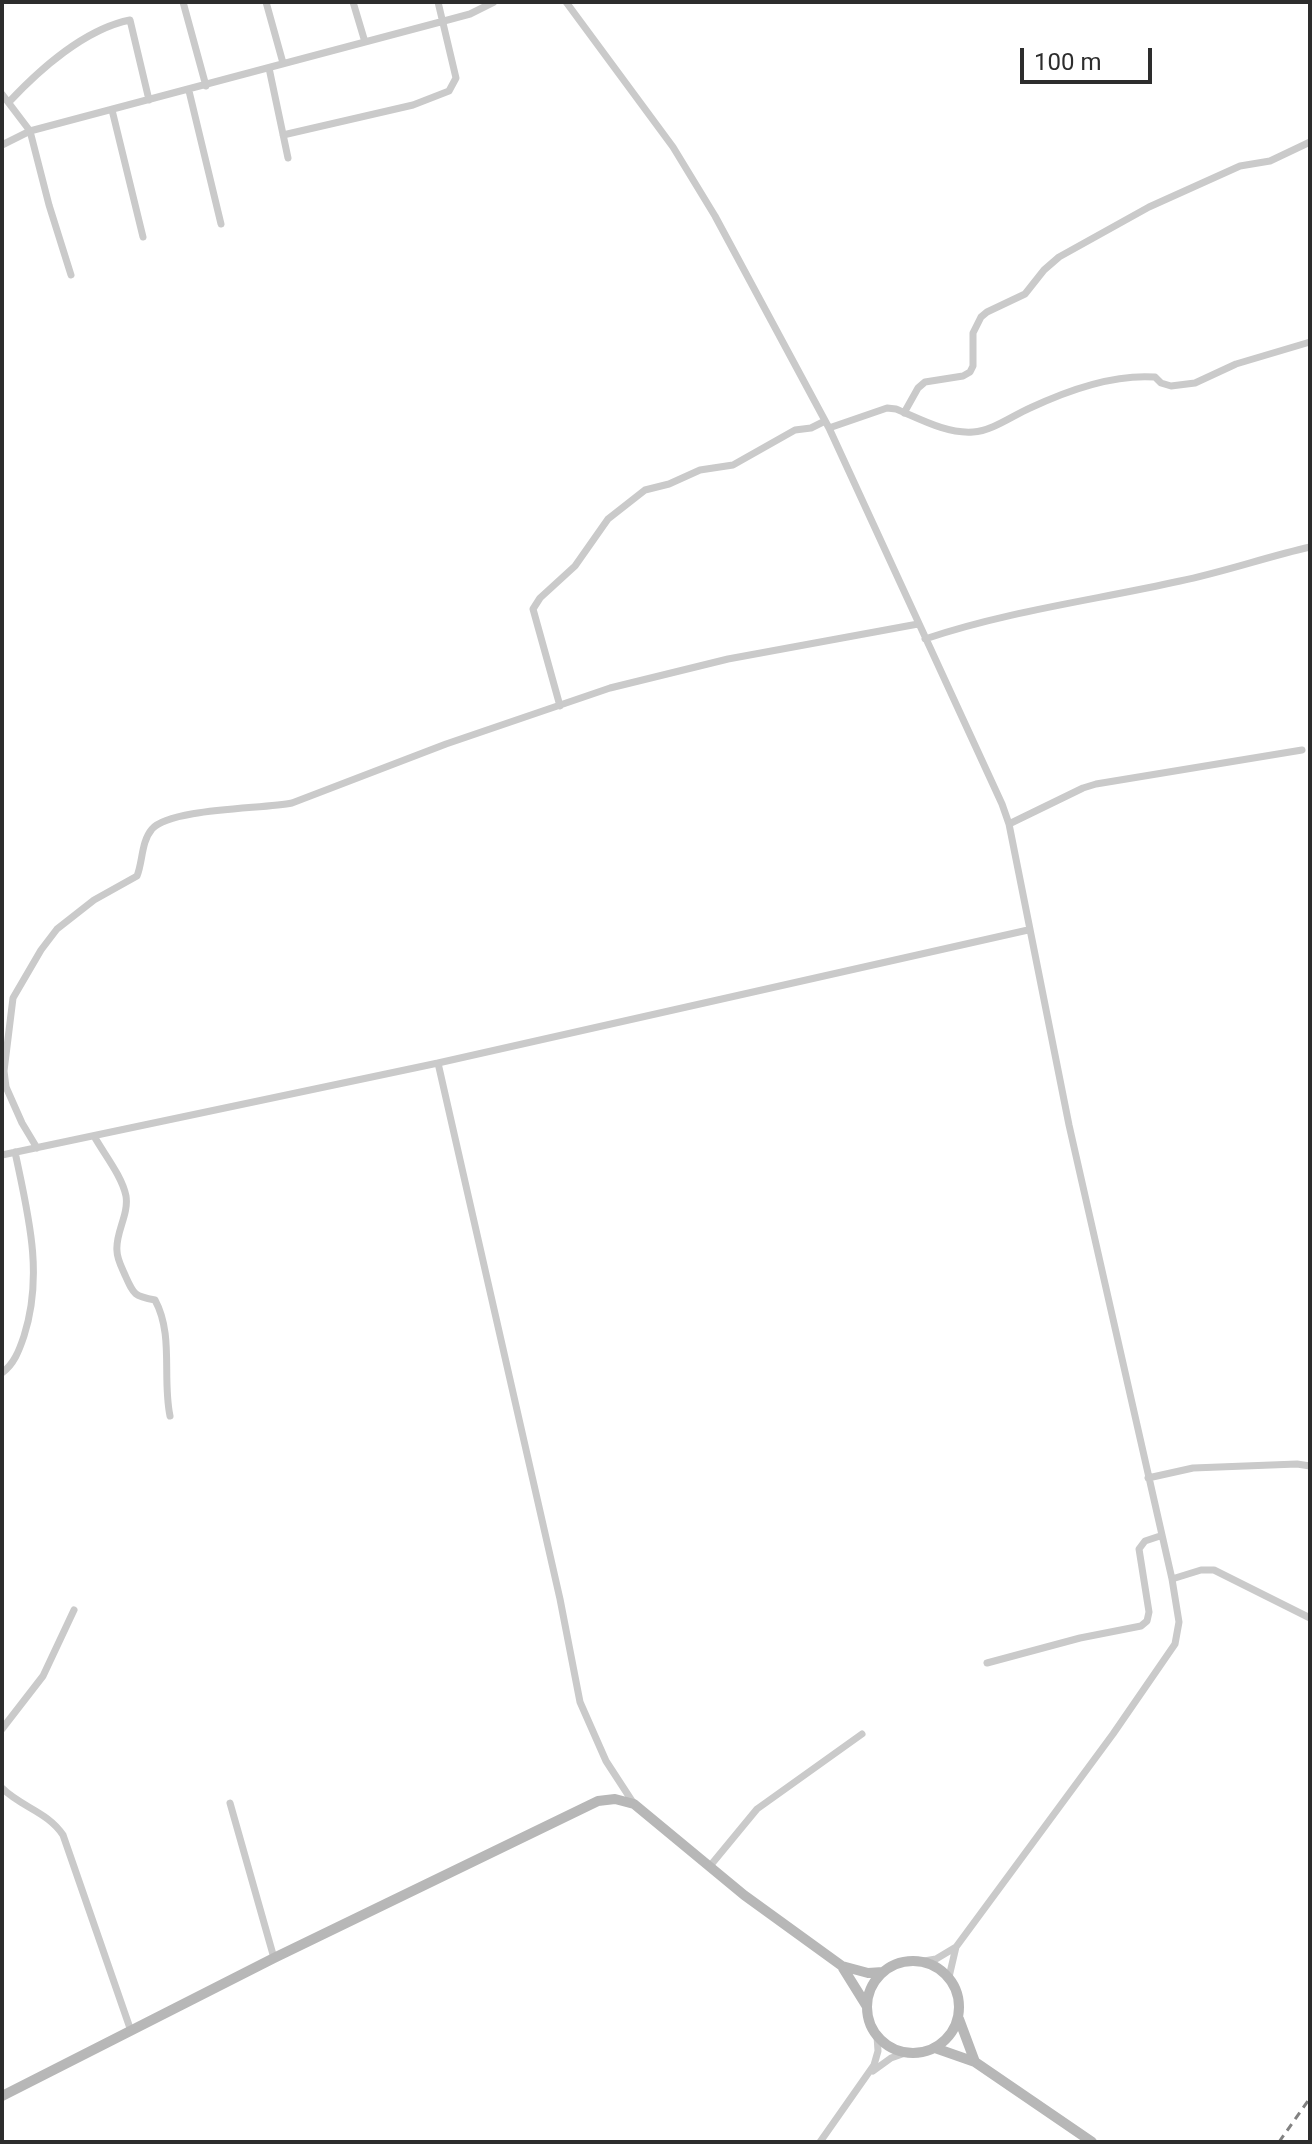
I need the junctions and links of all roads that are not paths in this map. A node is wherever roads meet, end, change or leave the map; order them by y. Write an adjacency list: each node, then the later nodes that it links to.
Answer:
1 (183, 2): 11 (street)
2 (266, 2): 9 (street)
3 (353, 2): 8 (street)
4 (438, 2): 7 (street)
5 (494, 2): 7 (street)
6 (567, 2): 27 (street)
7 (444, 21): 8 (street); 18 (street)
8 (365, 42): 9 (street)
9 (283, 63): 10 (street)
10 (269, 68): 11 (street); 18 (street)
11 (206, 86): 12 (street)
12 (189, 91): 14 (street); 22 (street)
13 (2, 94): 15 (street)
14 (149, 100): 15 (street); 16 (street)
15 (9, 102): 17 (street)
16 (112, 110): 17 (street); 23 (street)
17 (30, 131): 20 (street); 24 (street)
18 (283, 135): 21 (street)
19 (1310, 142): 26 (street)
20 (2, 145)
21 (288, 158)
22 (221, 224)
23 (143, 237)
24 (71, 275)
25 (1310, 342): 26 (street)
26 (904, 413): 27 (street)
27 (827, 424): 29 (street); 31 (street)
28 (1310, 547): 30 (street)
29 (918, 624): 30 (street); 31 (street)
30 (925, 639): 33 (street)
31 (560, 706): 37 (street)
32 (1302, 750): 33 (street)
33 (1009, 824): 34 (street)
34 (1028, 930): 35 (street); 43 (street)
35 (438, 1063): 36 (street); 54 (street)
36 (94, 1136): 37 (street); 41 (street)
37 (37, 1148): 38 (street)
38 (15, 1152): 39 (street); 40 (street)
39 (2, 1155)
40 (2, 1373)
41 (170, 1416)
42 (1310, 1466): 43 (street)
43 (1148, 1478): 44 (street)
44 (1160, 1536): 45 (street); 48 (street)
45 (1172, 1579): 47 (street); 56 (street)
46 (74, 1610): 49 (street)
47 (1310, 1618)
48 (987, 1663)
49 (2, 1729)
50 (862, 1734): 55 (street)
51 (2, 1788): 52 (street)
52 (6, 1798): 64 (street)
53 (230, 1803): 57 (street)
54 (634, 1804): 55 (street); 57 (street)
55 (710, 1866): 59 (street)
56 (956, 1947): 58 (street); 61 (street)
57 (274, 1958): 64 (street)
58 (924, 1961): 60 (street); 61 (street)
59 (842, 1966): 60 (street); 62 (street)
60 (883, 1972): 62 (street)
61 (949, 1977): 63 (street)
62 (868, 2008): 65 (street)
63 (959, 2019): 66 (street); 68 (street)
64 (131, 2031): 70 (street)
65 (877, 2036): 67 (street); 69 (street)
66 (935, 2048): 67 (street); 68 (street)
67 (905, 2053): 69 (street)
68 (975, 2062): 72 (street)
69 (866, 2077): 71 (street)
70 (2, 2096)
71 (820, 2142)
72 (1092, 2142)

